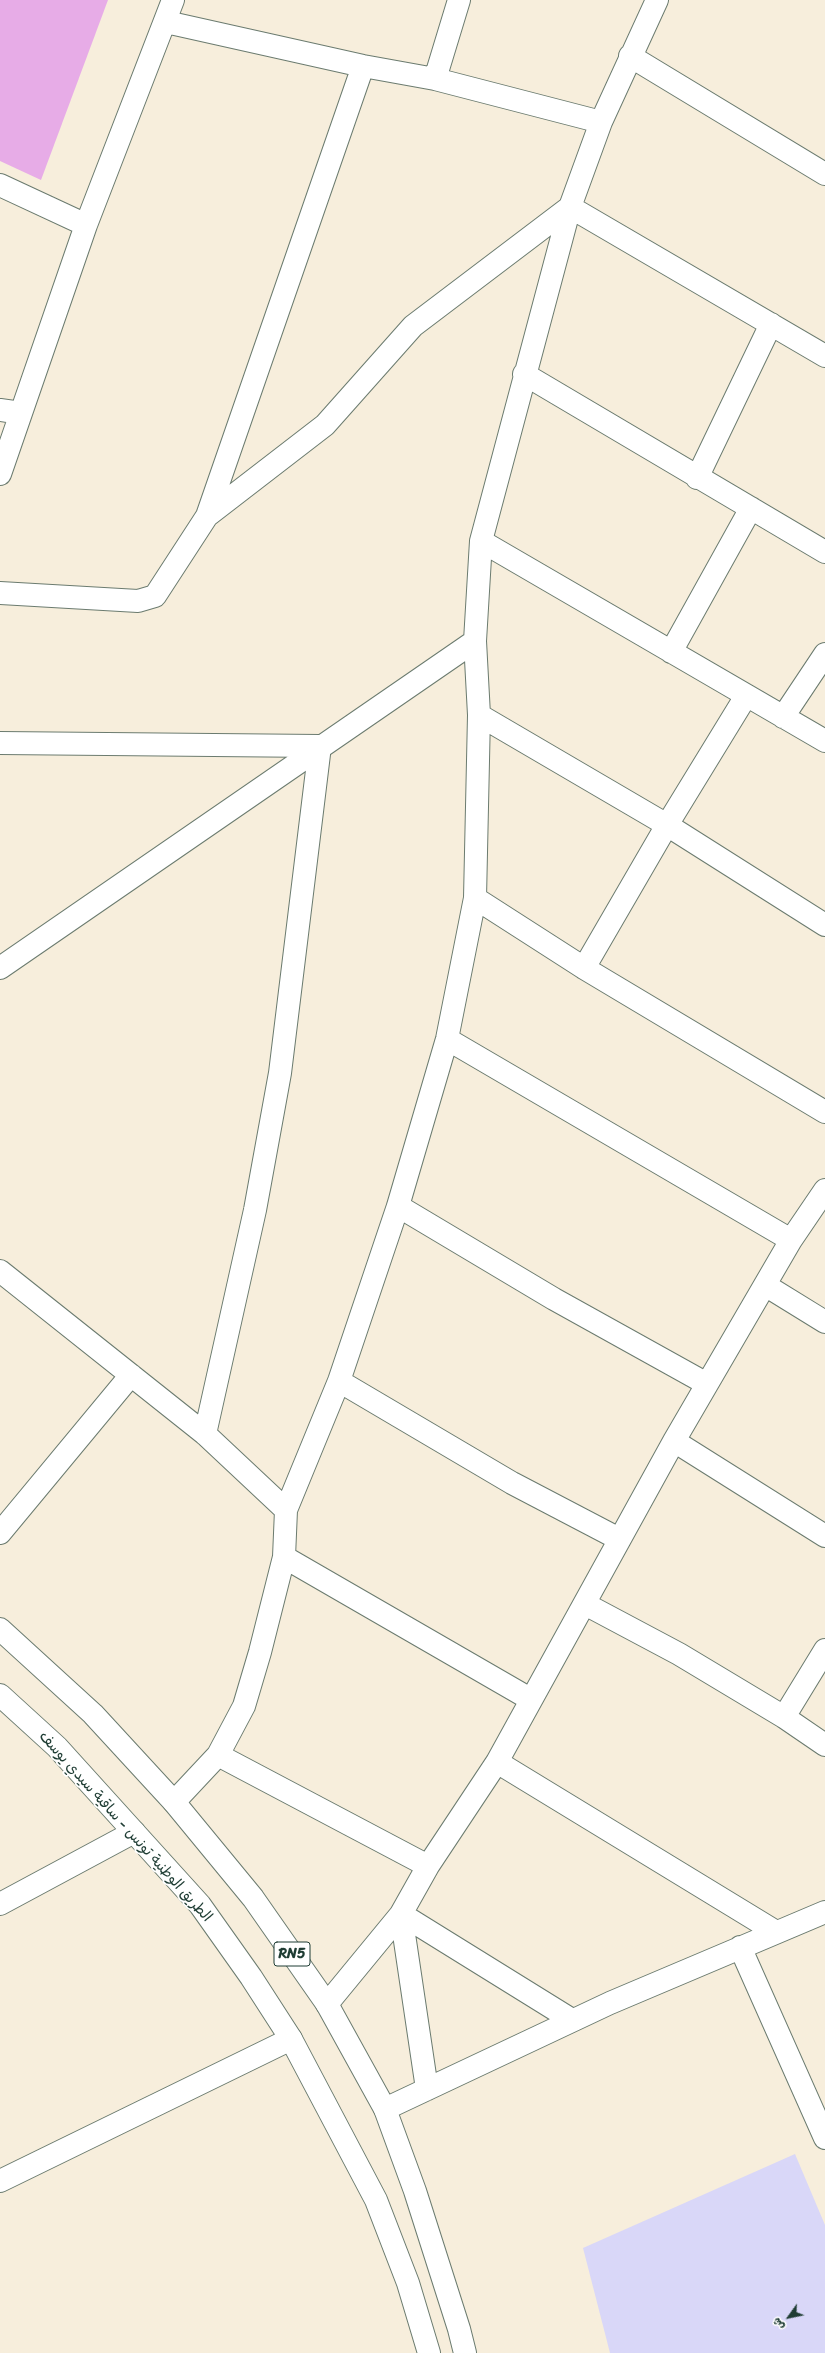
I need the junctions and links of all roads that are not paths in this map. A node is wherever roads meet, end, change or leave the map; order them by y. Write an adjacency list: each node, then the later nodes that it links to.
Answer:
1 (173, 0): 4 (street)
2 (459, 0): 7 (street)
3 (657, 0): 5 (street)
4 (166, 22): 6 (street); 12 (street)
5 (630, 56): 8 (street); 9 (street)
6 (363, 66): 7 (street); 21 (street)
7 (435, 79): 8 (street)
8 (601, 122): 11 (street)
9 (825, 174)
10 (0, 185): 12 (street)
11 (570, 207): 13 (street); 15 (street); 21 (street)
12 (86, 225): 17 (street)
13 (771, 324): 14 (street); 19 (street)
14 (825, 356)
15 (524, 374): 19 (street); 22 (street)
16 (0, 410): 17 (street)
17 (21, 413): 18 (street)
18 (0, 474)
19 (697, 478): 20 (street)
20 (751, 508): 23 (street); 26 (street)
21 (207, 516): 24 (street)
22 (481, 540): 25 (street); 26 (street)
23 (825, 552)
24 (0, 593)
25 (475, 641): 29 (street); 33 (street)
26 (671, 652): 28 (street)
27 (825, 654): 30 (street)
28 (746, 696): 30 (street); 34 (street)
29 (479, 715): 34 (street); 35 (street)
30 (783, 717): 31 (street)
31 (825, 741)
32 (0, 743): 33 (street)
33 (320, 746): 37 (street); 50 (street)
34 (667, 825): 36 (street); 38 (street)
35 (475, 898): 38 (street); 39 (street)
36 (825, 925)
37 (0, 968)
38 (584, 968): 40 (street)
39 (447, 1039): 42 (street); 43 (street)
40 (825, 1112)
41 (825, 1190): 43 (street)
42 (398, 1206): 48 (street); 49 (street)
43 (791, 1240): 45 (street)
44 (0, 1271): 47 (street)
45 (765, 1285): 46 (street); 49 (street)
46 (825, 1322)
47 (131, 1375): 50 (street); 53 (street)
48 (339, 1381): 52 (street); 55 (street)
49 (707, 1384): 51 (street)
50 (205, 1434): 52 (street)
51 (674, 1441): 54 (street); 55 (street)
52 (286, 1510): 56 (street)
53 (0, 1533)
54 (825, 1536)
55 (619, 1540): 57 (street)
56 (284, 1557): 61 (street); 64 (street)
57 (585, 1604): 61 (street); 62 (street)
58 (0, 1629): 66 (street, RN5)
59 (825, 1650): 62 (street)
60 (0, 1695): 67 (street, الطريق الوطنية تونس - ساقية سيدي يوسف)
61 (530, 1699): 65 (street)
62 (784, 1717): 63 (street)
63 (825, 1745)
64 (218, 1755): 66 (street); 68 (street)
65 (497, 1762): 68 (street); 72 (street)
66 (174, 1802): 74 (street, RN5)
67 (134, 1832): 69 (street); 76 (street, الطريق الوطنية تونس - ساقية سيدي يوسف)
68 (428, 1866): 71 (street)
69 (0, 1904)
70 (825, 1912): 72 (street)
71 (401, 1914): 74 (street); 75 (street); 77 (street)
72 (776, 1932): 73 (street)
73 (740, 1947): 75 (street); 79 (street)
74 (327, 2004): 78 (street, RN5)
75 (572, 2020): 77 (street)
76 (291, 2039): 80 (street); 81 (street, الطريق الوطنية تونس - ساقية سيدي يوسف)
77 (428, 2089): 78 (street)
78 (385, 2109): 82 (street, RN5)
79 (825, 2138)
80 (0, 2181)
81 (429, 2353)
82 (465, 2353)

